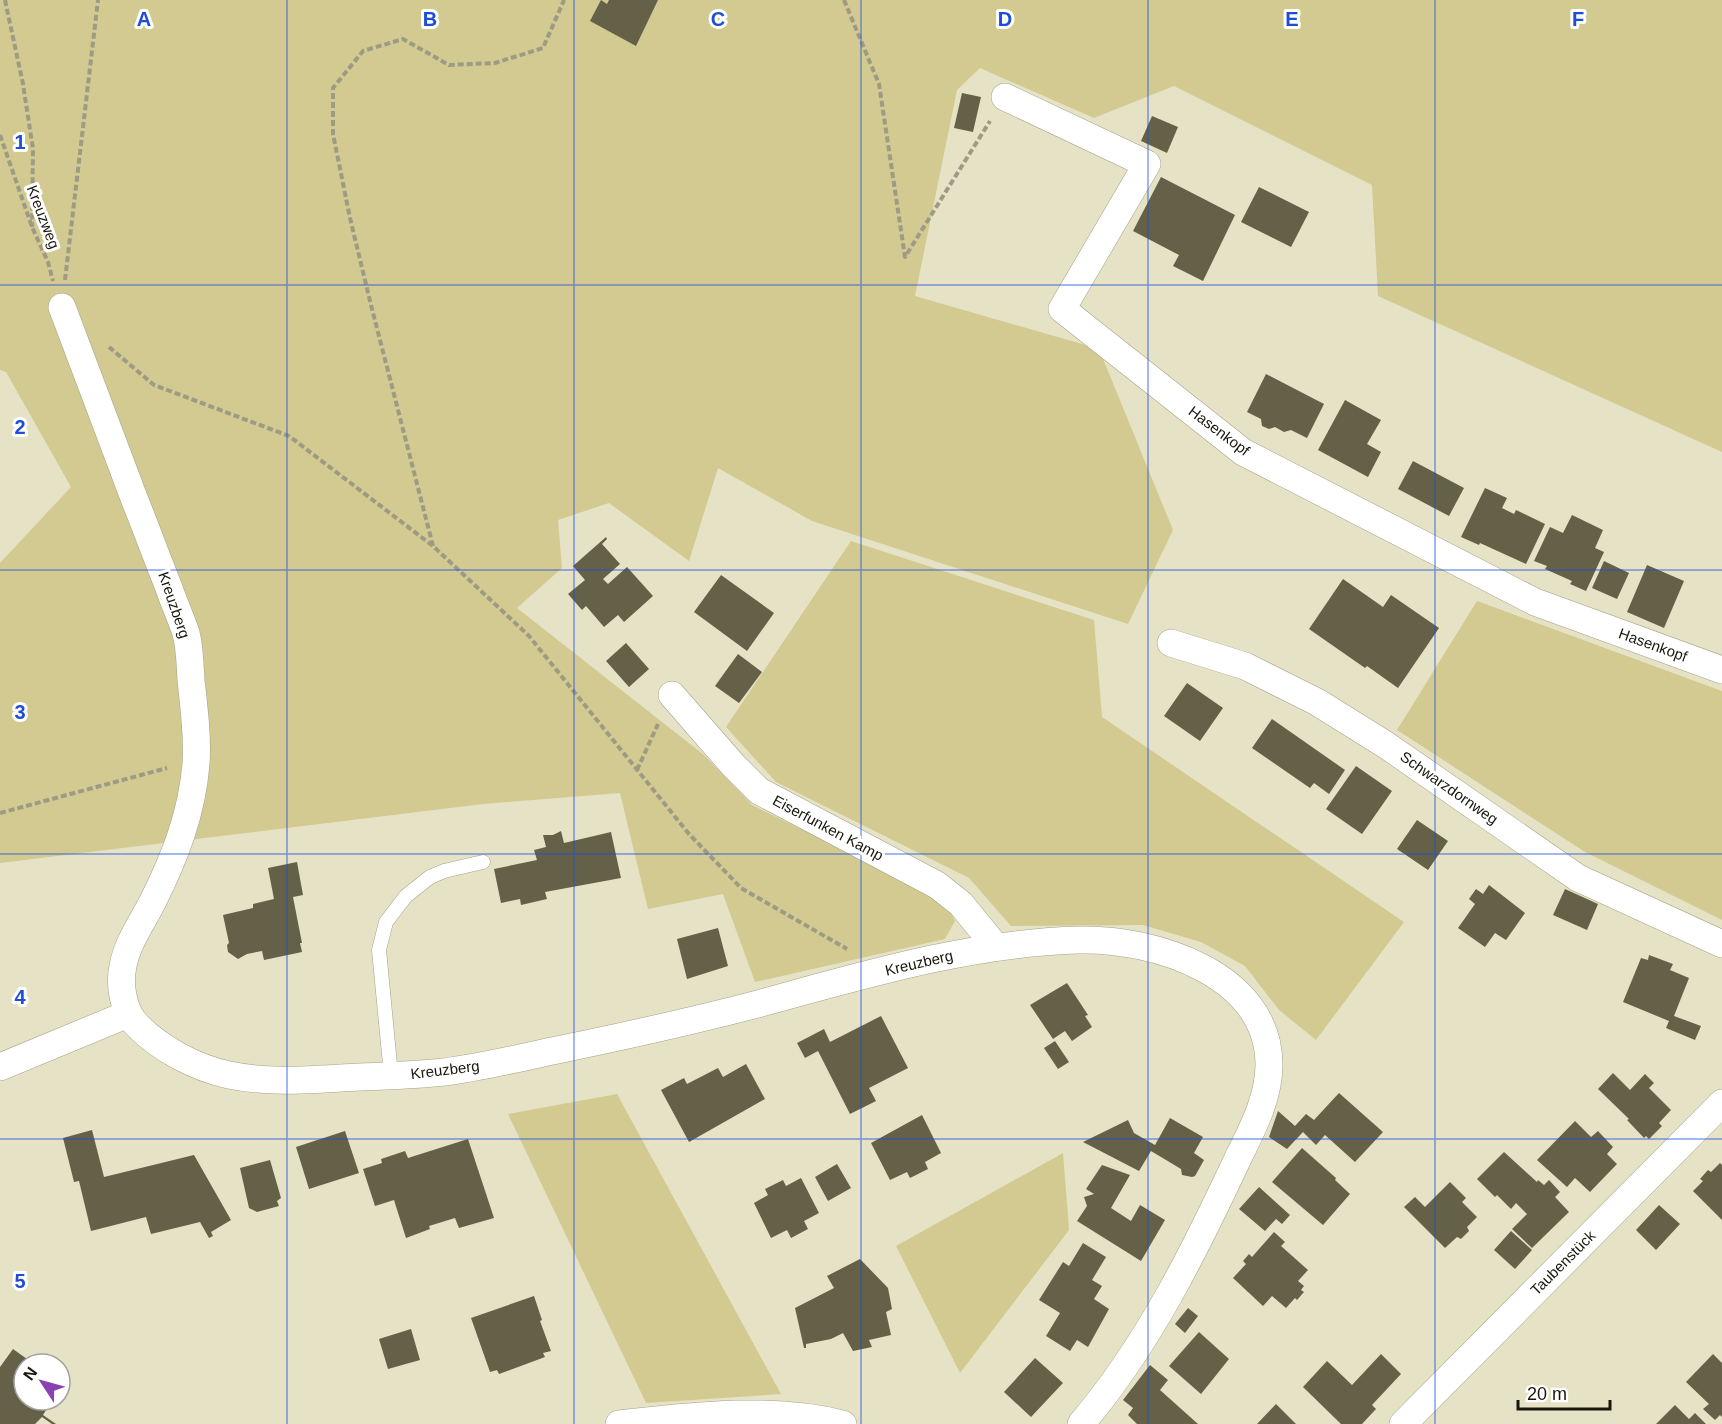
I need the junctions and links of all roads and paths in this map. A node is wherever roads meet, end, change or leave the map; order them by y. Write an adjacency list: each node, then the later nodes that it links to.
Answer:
1 (5, 0): 7 (path)
2 (98, 0): 8 (path)
3 (564, 0): 10 (path)
4 (844, 0): 5 (path)
5 (1005, 97): 12 (street, Hasenkopf)
6 (0, 135): 7 (path, Kreuzweg)
7 (32, 227): 8 (path, Kreuzweg)
8 (62, 307): 14 (street, Kreuzberg)
9 (104, 342): 10 (path)
10 (433, 546): 15 (path)
11 (1171, 642): 18 (street, Schwarzdornweg)
12 (1722, 670)
13 (672, 695): 15 (path); 19 (street, Eiserfunken Kamp)
14 (196, 760): 16 (path); 21 (street, Kreuzberg)
15 (637, 770): 20 (path)
16 (0, 813)
17 (483, 862): 23 (lane)
18 (1722, 944)
19 (996, 947): 23 (street, Kreuzberg); 28 (street, Kreuzberg)
20 (850, 951)
21 (128, 1014): 22 (street); 23 (street, Kreuzberg)
22 (0, 1067)
23 (392, 1075)
24 (1722, 1103): 29 (street, Taubenstück)
25 (778, 1419): 26 (street); 27 (street)
26 (619, 1424)
27 (843, 1424)
28 (1081, 1424)
29 (1403, 1424)

